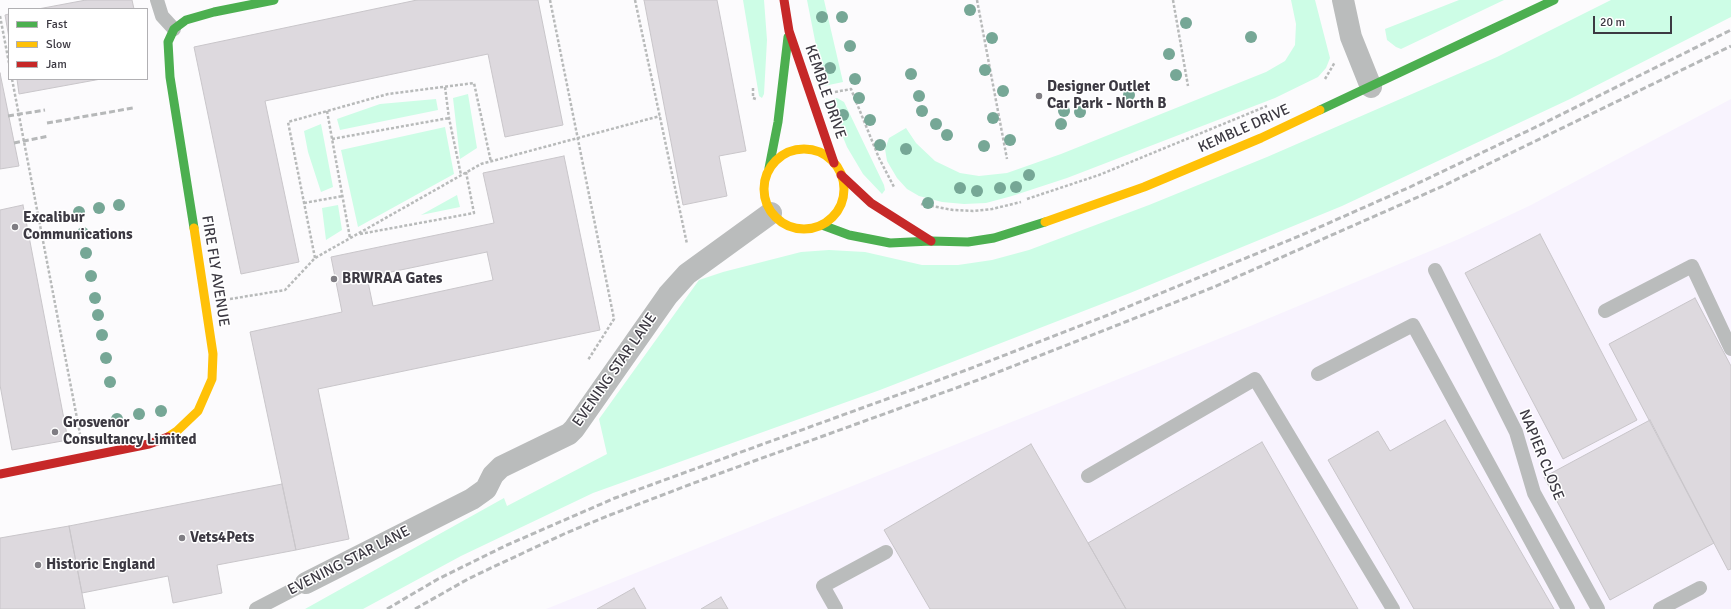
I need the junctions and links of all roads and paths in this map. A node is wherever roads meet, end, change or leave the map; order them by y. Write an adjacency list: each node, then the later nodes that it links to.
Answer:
1 (157, 0): 11 (lane)
2 (274, 0): 11 (main road)
3 (550, 0): 27 (path)
4 (635, 0): 25 (path)
5 (784, 0): 12 (main road, KEMBLE DRIVE)
6 (977, 0): 29 (path)
7 (1173, 0): 18 (path)
8 (1343, 0): 19 (street)
9 (1554, 0): 19 (main road, KEMBLE DRIVE)
10 (0, 16): 13 (path)
11 (174, 29): 48 (main road, FIRE FLY AVENUE)
12 (789, 30): 21 (main road, KEMBLE DRIVE); 22 (main road, KEMBLE DRIVE)
13 (8, 57)
14 (1336, 58): 16 (path)
15 (12, 80): 53 (path)
16 (1320, 83)
17 (445, 86): 24 (path); 26 (path); 30 (path)
18 (1188, 86)
19 (1371, 87): 44 (main road, KEMBLE DRIVE)
20 (753, 88): 22 (path)
21 (812, 99): 31 (main road, KEMBLE DRIVE); 36 (path)
22 (781, 102): 32 (main road, KEMBLE DRIVE)
23 (1272, 104): 38 (path)
24 (327, 111): 28 (path); 39 (path)
25 (660, 116): 27 (path); 46 (path)
26 (449, 118): 28 (path); 34 (path)
27 (579, 137): 30 (path); 51 (path)
28 (332, 139): 37 (path)
29 (1007, 159)
30 (491, 162): 33 (path)
31 (834, 163): 32 (main road); 35 (main road)
32 (769, 168): 40 (main road)
33 (466, 172): 34 (path); 42 (path)
34 (461, 175): 42 (path)
35 (841, 175): 41 (main road); 44 (main road)
36 (895, 189)
37 (343, 196): 39 (path); 43 (path)
38 (919, 203)
39 (304, 204): 45 (path)
40 (771, 213): 41 (main road); 46 (street, EVENING STAR LANE)
41 (822, 225): 44 (main road, KEMBLE DRIVE)
42 (356, 234): 43 (path)
43 (350, 238): 45 (path)
44 (931, 241)
45 (315, 258): 48 (path)
46 (692, 270): 57 (street, EVENING STAR LANE)
47 (1435, 270): 63 (lane, NAPIER CLOSE)
48 (206, 303): 53 (main road, FIRE FLY AVENUE)
49 (1605, 311): 50 (lane)
50 (1731, 349)
51 (588, 360)
52 (1318, 374): 62 (lane)
53 (85, 458): 54 (main road, FIRE FLY AVENUE)
54 (0, 474)
55 (1088, 476): 61 (lane)
56 (886, 552): 60 (lane)
57 (306, 583): 59 (lane, EVENING STAR LANE)
58 (1700, 588): 64 (lane)
59 (256, 609)
60 (836, 609)
61 (1393, 609)
62 (1568, 609)
63 (1598, 609)
64 (1660, 609)

